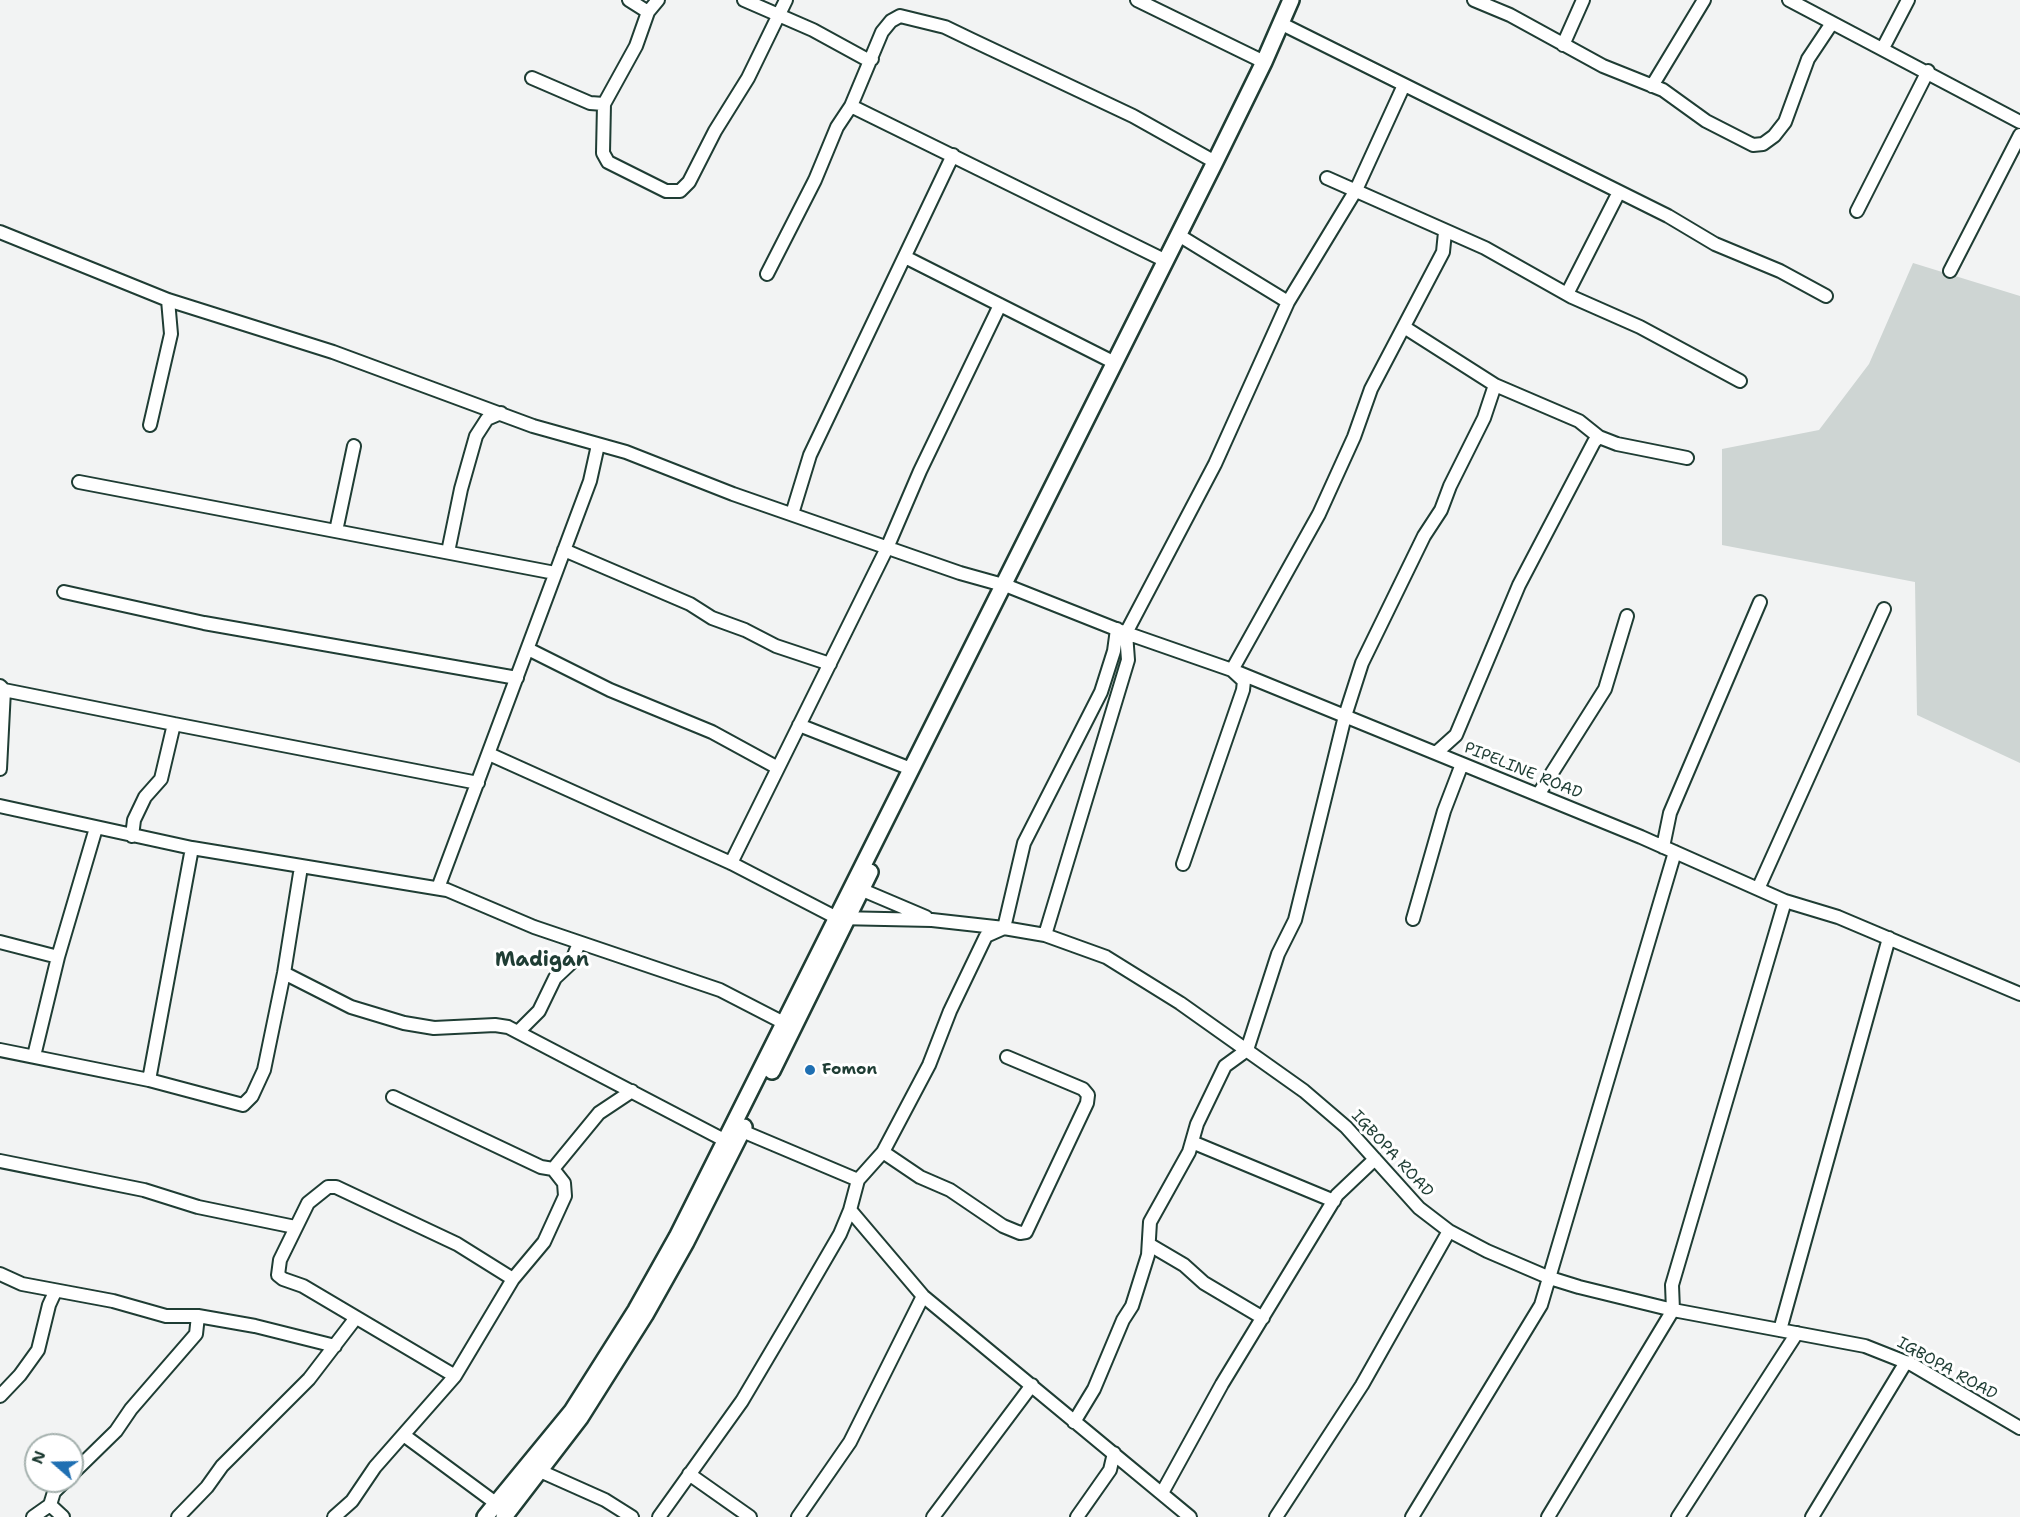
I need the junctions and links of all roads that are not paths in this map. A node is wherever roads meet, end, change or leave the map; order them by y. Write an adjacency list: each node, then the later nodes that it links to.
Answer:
1 (629, 0): 14 (street)
2 (658, 0): 14 (street)
3 (744, 0): 15 (street)
4 (786, 0): 15 (street)
5 (1137, 0): 13 (street)
6 (1291, 0): 21 (main road)
7 (1300, 0): 17 (main road)
8 (1474, 0): 18 (street)
9 (1583, 0): 18 (street)
10 (1704, 0): 25 (street)
11 (1790, 0): 16 (street)
12 (1908, 0): 19 (street)
13 (1152, 3): 21 (street)
14 (648, 12): 26 (street)
15 (778, 14): 20 (street); 26 (street)
16 (1832, 23): 19 (street); 25 (street)
17 (1288, 27): 24 (street); 38 (main road)
18 (1563, 45): 25 (street)
19 (1883, 48): 22 (street)
20 (872, 59): 27 (street); 31 (street)
21 (1264, 62): 31 (main road)
22 (1928, 71): 28 (street); 35 (street)
23 (532, 78): 26 (street)
24 (1404, 85): 33 (street); 34 (street)
25 (1652, 86)
26 (604, 104)
27 (851, 106): 30 (street); 42 (street)
28 (2020, 122)
29 (2020, 135): 41 (street)
30 (953, 155): 39 (street); 40 (street)
31 (1215, 162): 40 (main road)
32 (1327, 178): 33 (street)
33 (1356, 190): 37 (street); 46 (street)
34 (1619, 192): 43 (street); 44 (street)
35 (1857, 211)
36 (0, 232): 45 (street, PIPELINE ROAD)
37 (1445, 232): 43 (street); 48 (street)
38 (1185, 239): 46 (street); 65 (main road)
39 (905, 257): 47 (street); 59 (street)
40 (1164, 260): 49 (main road)
41 (1950, 272)
42 (767, 274)
43 (1567, 294): 50 (street)
44 (1826, 296)
45 (168, 300): 52 (street, PIPELINE ROAD); 53 (street)
46 (1288, 302): 70 (street)
47 (1000, 305): 49 (street); 61 (street)
48 (1404, 327): 51 (street); 73 (street)
49 (1113, 362): 65 (main road)
50 (1740, 381)
51 (1495, 385): 54 (street); 76 (street)
52 (501, 413): 55 (street, PIPELINE ROAD); 63 (street)
53 (150, 425)
54 (1599, 437): 57 (street); 79 (street)
55 (598, 445): 59 (street, PIPELINE ROAD); 62 (street)
56 (354, 446): 60 (street)
57 (1687, 458)
58 (79, 482): 60 (street)
59 (792, 514): 61 (street, PIPELINE ROAD)
60 (336, 531): 63 (street)
61 (887, 548): 65 (street, PIPELINE ROAD); 72 (street)
62 (564, 550): 64 (street); 72 (street)
63 (448, 552): 64 (street)
64 (555, 573): 71 (street)
65 (1007, 586): 70 (street, PIPELINE ROAD); 84 (main road); 96 (main road)
66 (64, 592): 74 (street)
67 (1760, 602): 91 (street)
68 (1884, 609): 97 (street)
69 (1627, 616): 86 (street)
70 (1122, 631): 73 (street, PIPELINE ROAD); 102 (street); 103 (street)
71 (528, 649): 74 (street); 82 (street)
72 (830, 664): 78 (street)
73 (1232, 670): 76 (street, PIPELINE ROAD); 93 (street)
74 (517, 678): 80 (street)
75 (2, 688): 77 (street); 83 (street)
76 (1345, 716): 79 (street, PIPELINE ROAD); 113 (street)
77 (174, 724): 85 (street); 89 (street)
78 (799, 725): 82 (street); 84 (street)
79 (1436, 753): 81 (street, PIPELINE ROAD)
80 (489, 754): 85 (street); 92 (street)
81 (1462, 764): 86 (street, PIPELINE ROAD); 100 (street)
82 (778, 768): 92 (street)
83 (0, 769)
84 (910, 769): 96 (main road)
85 (478, 783): 95 (street)
86 (1538, 795): 91 (street, PIPELINE ROAD)
87 (0, 806): 88 (street)
88 (96, 828): 89 (street); 107 (street)
89 (132, 836): 90 (street)
90 (192, 848): 94 (street); 116 (street)
91 (1669, 850): 97 (street, PIPELINE ROAD); 133 (street)
92 (731, 863): 99 (street)
93 (1184, 864)
94 (301, 867): 95 (street); 108 (street)
95 (438, 888): 106 (street)
96 (857, 888): 99 (main road); 101 (street)
97 (1758, 889): 98 (street, PIPELINE ROAD)
98 (1785, 901): 104 (street, PIPELINE ROAD); 137 (street)
99 (843, 919): 101 (street); 110 (main road); 119 (main road)
100 (1413, 919)
101 (932, 920): 102 (street, IGBOPA ROAD)
102 (1004, 928): 103 (street, IGBOPA ROAD); 122 (street)
103 (1045, 935): 113 (street, IGBOPA ROAD)
104 (1889, 938): 109 (street, PIPELINE ROAD); 141 (street)
105 (0, 942): 107 (street)
106 (579, 943): 110 (street); 111 (street)
107 (58, 957): 114 (street)
108 (284, 973): 111 (street); 116 (street)
109 (2020, 994)
110 (784, 1023): 120 (main road)
111 (518, 1032): 117 (street)
112 (0, 1050): 114 (street)
113 (1247, 1050): 121 (street); 123 (street, IGBOPA ROAD)
114 (34, 1056): 116 (street)
115 (1008, 1056): 122 (street)
116 (149, 1080)
117 (632, 1091): 120 (street); 125 (street)
118 (393, 1097): 125 (street)
119 (742, 1131): 126 (street); 153 (main road)
120 (726, 1141): 158 (main road)
121 (1192, 1142): 127 (street); 131 (street)
122 (883, 1152): 126 (street)
123 (1375, 1159): 127 (street); 130 (street, IGBOPA ROAD)
124 (1, 1162): 129 (street)
125 (554, 1169): 134 (street)
126 (858, 1180): 128 (street)
127 (1334, 1201): 140 (street)
128 (850, 1210): 136 (street); 154 (street)
129 (295, 1227): 134 (street); 139 (street)
130 (1449, 1231): 133 (street, IGBOPA ROAD); 171 (street)
131 (1150, 1245): 140 (street); 148 (street)
132 (0, 1274): 135 (street)
133 (1550, 1278): 137 (street, IGBOPA ROAD); 172 (street)
134 (513, 1279): 145 (street)
135 (55, 1292): 138 (street); 147 (street)
136 (923, 1296): 146 (street); 167 (street)
137 (1673, 1310): 141 (street, IGBOPA ROAD); 173 (street)
138 (198, 1316): 143 (street); 152 (street)
139 (355, 1318): 143 (street); 145 (street)
140 (1263, 1318): 156 (street)
141 (1780, 1330): 142 (street, IGBOPA ROAD)
142 (1797, 1333): 144 (street, IGBOPA ROAD); 174 (street)
143 (334, 1346): 161 (street)
144 (1906, 1362): 149 (street, IGBOPA ROAD); 175 (street)
145 (455, 1377): 150 (street)
146 (1032, 1385): 148 (street); 168 (street)
147 (0, 1396)
148 (1074, 1422): 151 (street)
149 (2020, 1428)
150 (405, 1436): 158 (street); 162 (street)
151 (1114, 1453): 156 (street); 169 (street)
152 (84, 1462)
153 (540, 1471): 158 (main road); 164 (street)
154 (689, 1474): 165 (street); 166 (street)
155 (54, 1493): 157 (street)
156 (1162, 1493): 170 (street)
157 (50, 1505): 159 (street); 160 (street)
158 (500, 1510): 163 (main road)
159 (33, 1517)
160 (63, 1517)
161 (178, 1517)
162 (334, 1517)
163 (486, 1517)
164 (632, 1517)
165 (659, 1517)
166 (750, 1517)
167 (798, 1517)
168 (933, 1517)
169 (1077, 1517)
170 (1190, 1517)
171 (1276, 1517)
172 (1412, 1517)
173 (1548, 1517)
174 (1678, 1517)
175 (1812, 1517)

